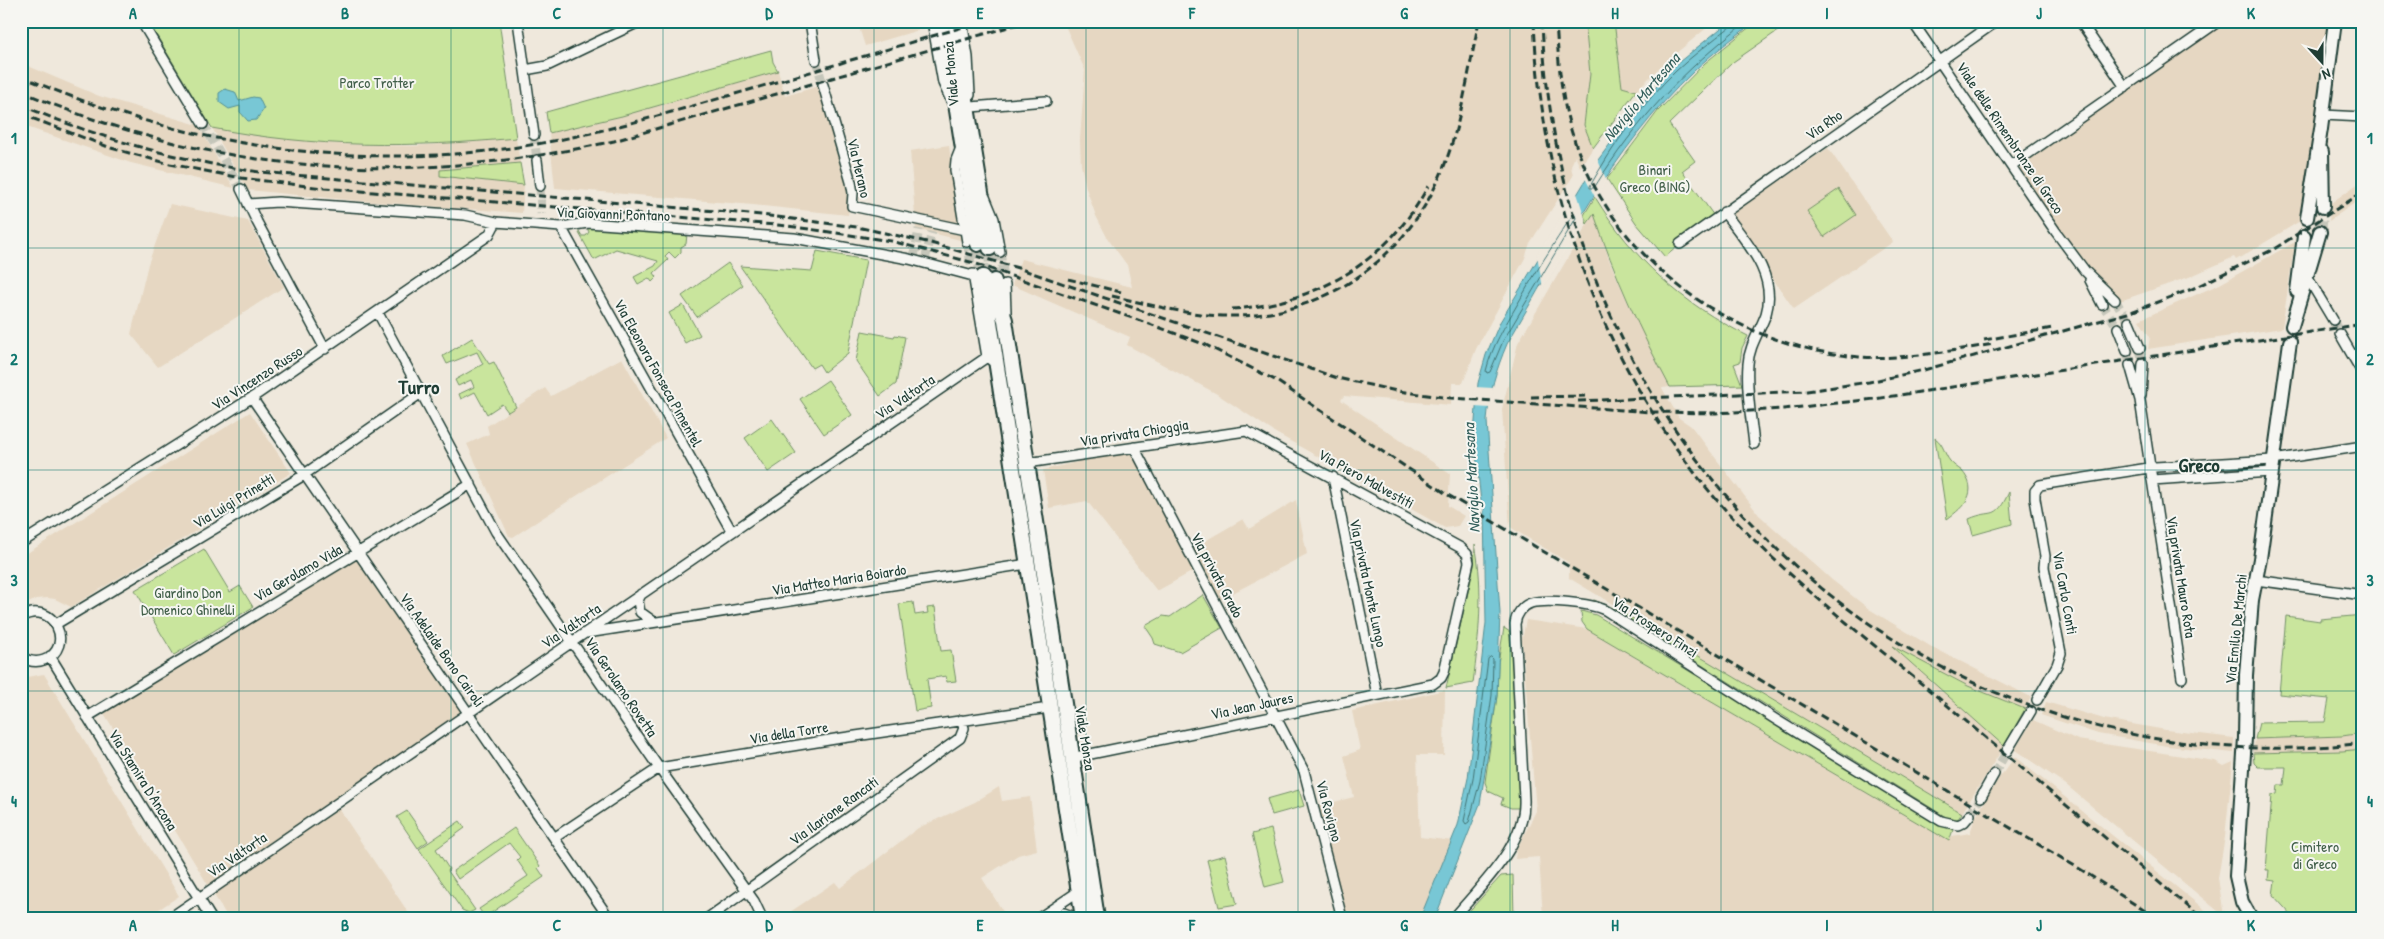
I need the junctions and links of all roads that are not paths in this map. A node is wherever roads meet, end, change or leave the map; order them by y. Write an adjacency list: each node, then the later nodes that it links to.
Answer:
1 (141, 21): 24 (street)
2 (518, 21): 16 (street)
3 (641, 21): 16 (street)
4 (810, 21): 14 (street)
5 (932, 21): 21 (street, Viale Monza)
6 (943, 21): 21 (main road, Viale Monza)
7 (953, 21): 25 (main road, Viale Monza)
8 (962, 21): 20 (street, Viale Monza)
9 (1912, 21): 15 (street, Viale delle Rimembranze di Greco)
10 (1998, 21): 15 (street, Via Rho)
11 (2080, 21): 18 (street)
12 (2220, 21): 18 (street)
13 (2335, 21): 22 (street)
14 (816, 60)
15 (1941, 61): 30 (street, Viale delle Rimembranze di Greco); 35 (street, Via Rho)
16 (525, 70): 27 (street)
17 (823, 85): 41 (street, Via Merano)
18 (2125, 87): 30 (street)
19 (1046, 100): 20 (street)
20 (971, 107): 25 (street, Viale Monza)
21 (957, 111): 28 (main road, Viale Monza)
22 (2323, 116): 23 (street); 26 (street)
23 (2363, 117)
24 (203, 124)
25 (971, 124): 45 (main road, Viale Monza)
26 (2321, 129): 34 (street); 37 (street)
27 (534, 135)
28 (962, 145): 41 (street, Viale Monza); 45 (main road, Viale Monza)
29 (536, 160): 31 (street)
30 (2012, 165): 47 (street, Viale delle Rimembranze di Greco)
31 (540, 186)
32 (241, 189): 33 (street)
33 (248, 204): 38 (street, Via Giovanni Pontano); 59 (street)
34 (2324, 207)
35 (1724, 212): 44 (street, Via Rho); 69 (street)
36 (541, 214): 39 (street)
37 (2306, 218)
38 (496, 222): 39 (street, Via Giovanni Pontano); 52 (street, Via Vincenzo Russo)
39 (541, 225): 40 (street, Via Giovanni Pontano)
40 (561, 227): 49 (street, Via Giovanni Pontano); 80 (street, Via Eleonora Fonseca Pimentel)
41 (965, 230): 45 (street, Viale Monza)
42 (2320, 232): 48 (street)
43 (2304, 236): 46 (street)
44 (1680, 244)
45 (983, 246)
46 (2299, 264): 48 (street); 48 (street)
47 (2085, 271): 50 (street, Viale delle Rimembranze di Greco); 51 (street, Viale delle Rimembranze di Greco)
48 (2307, 277): 53 (street)
49 (986, 279): 61 (main road, Viale Monza); 72 (main road, Viale Monza)
50 (2114, 300)
51 (2102, 304)
52 (378, 313): 59 (street, Via Vincenzo Russo); 65 (street, Via Gerolamo Rovetta)
53 (2333, 320)
54 (2129, 322): 58 (street)
55 (2118, 328): 60 (street)
56 (2340, 334): 64 (street)
57 (2290, 342): 74 (street, Via Emilio De Marchi)
58 (2140, 348)
59 (325, 349): 66 (street, Via Vincenzo Russo)
60 (2127, 351)
61 (992, 360): 73 (main road, Viale Monza); 80 (street, Via Valtorta)
62 (2143, 364): 67 (street)
63 (2130, 365): 67 (street)
64 (2363, 374)
65 (421, 393): 76 (street, Via Luigi Prinetti); 79 (street, Via Gerolamo Rovetta)
66 (252, 398): 76 (street, Via Adelaide Bono Cairoli); 81 (street, Via Vincenzo Russo)
67 (2140, 400): 75 (street)
68 (1246, 431): 71 (street, Via privata Chioggia); 77 (street, Via Piero Malvestiti)
69 (1754, 444)
70 (2363, 446): 74 (street)
71 (1134, 447): 72 (street, Via privata Chioggia); 102 (street, Via privata Grado)
72 (1028, 463): 73 (main road); 83 (main road, Viale Monza)
73 (1011, 465): 84 (main road, Viale Monza)
74 (2272, 466): 75 (street); 78 (street); 85 (street, Via Emilio De Marchi)
75 (2150, 468): 78 (street, Via privata Mauro Rota); 98 (street, Via Carlo Conti)
76 (304, 474): 82 (street, Via Adelaide Bono Cairoli); 90 (street, Via Luigi Prinetti)
77 (1332, 477): 96 (street, Via Piero Malvestiti); 97 (street, Via privata Monte Lungo)
78 (2152, 480): 95 (street, Via privata Mauro Rota)
79 (471, 484): 82 (street, Via Gerolamo Vida); 92 (street, Via Gerolamo Rovetta)
80 (732, 532): 86 (street, Via Valtorta)
81 (21, 543)
82 (358, 553): 101 (street, Via Adelaide Bono Cairoli); 103 (street, Via Gerolamo Vida)
83 (1042, 562): 84 (main road); 106 (main road, Viale Monza)
84 (1028, 564): 89 (street, Via Matteo Maria Boiardo); 99 (main road, Viale Monza)
85 (2256, 580): 87 (street); 126 (street, Via Emilio De Marchi)
86 (641, 594): 89 (street); 91 (street, Via Valtorta)
87 (2363, 595)
88 (22, 616): 90 (street)
89 (654, 622): 91 (street, Via Matteo Maria Boiardo)
90 (56, 624): 93 (street)
91 (584, 634): 92 (street, Via Valtorta)
92 (573, 642): 101 (street, Via Valtorta); 107 (street, Via Gerolamo Rovetta)
93 (50, 656): 94 (street); 103 (street, Via Stamira D'Ancona)
94 (21, 657)
95 (2182, 678)
96 (1438, 681): 97 (street, Via Jean Jaures)
97 (1377, 695): 102 (street, Via Jean Jaures)
98 (2037, 700)
99 (1049, 708): 104 (street, Via della Torre); 113 (main road, Viale Monza)
100 (2031, 711): 105 (street)
101 (469, 713): 111 (street, Via Adelaide Bono Cairoli); 114 (street, Via Valtorta)
102 (1275, 716): 106 (street, Via Jean Jaures); 124 (street, Via Rovigno)
103 (88, 717): 114 (street, Via Stamira D'Ancona)
104 (961, 720): 107 (street, Via della Torre); 112 (street, Via Ilarione Rancati)
105 (2007, 751)
106 (1071, 758): 123 (main road, Viale Monza)
107 (659, 768): 111 (street, Via della Torre); 112 (street, Via Gerolamo Rovetta)
108 (1994, 774): 109 (street)
109 (1981, 797)
110 (1970, 815): 125 (street, Via Prospero Finzi)
111 (554, 838): 117 (street, Via Adelaide Bono Cairoli)
112 (747, 890): 118 (street, Via Ilarione Rancati); 119 (street, Via Gerolamo Rovetta)
113 (1079, 891): 120 (street); 122 (main road, Viale Monza)
114 (199, 898): 115 (street, Via Valtorta); 116 (street, Via Stamira D'Ancona)
115 (170, 918)
116 (211, 918)
117 (609, 918)
118 (708, 918)
119 (762, 918)
120 (1039, 918): 121 (street)
121 (1077, 918)
122 (1083, 918)
123 (1097, 918)
124 (1342, 918)
125 (1454, 918)
126 (2251, 918)

